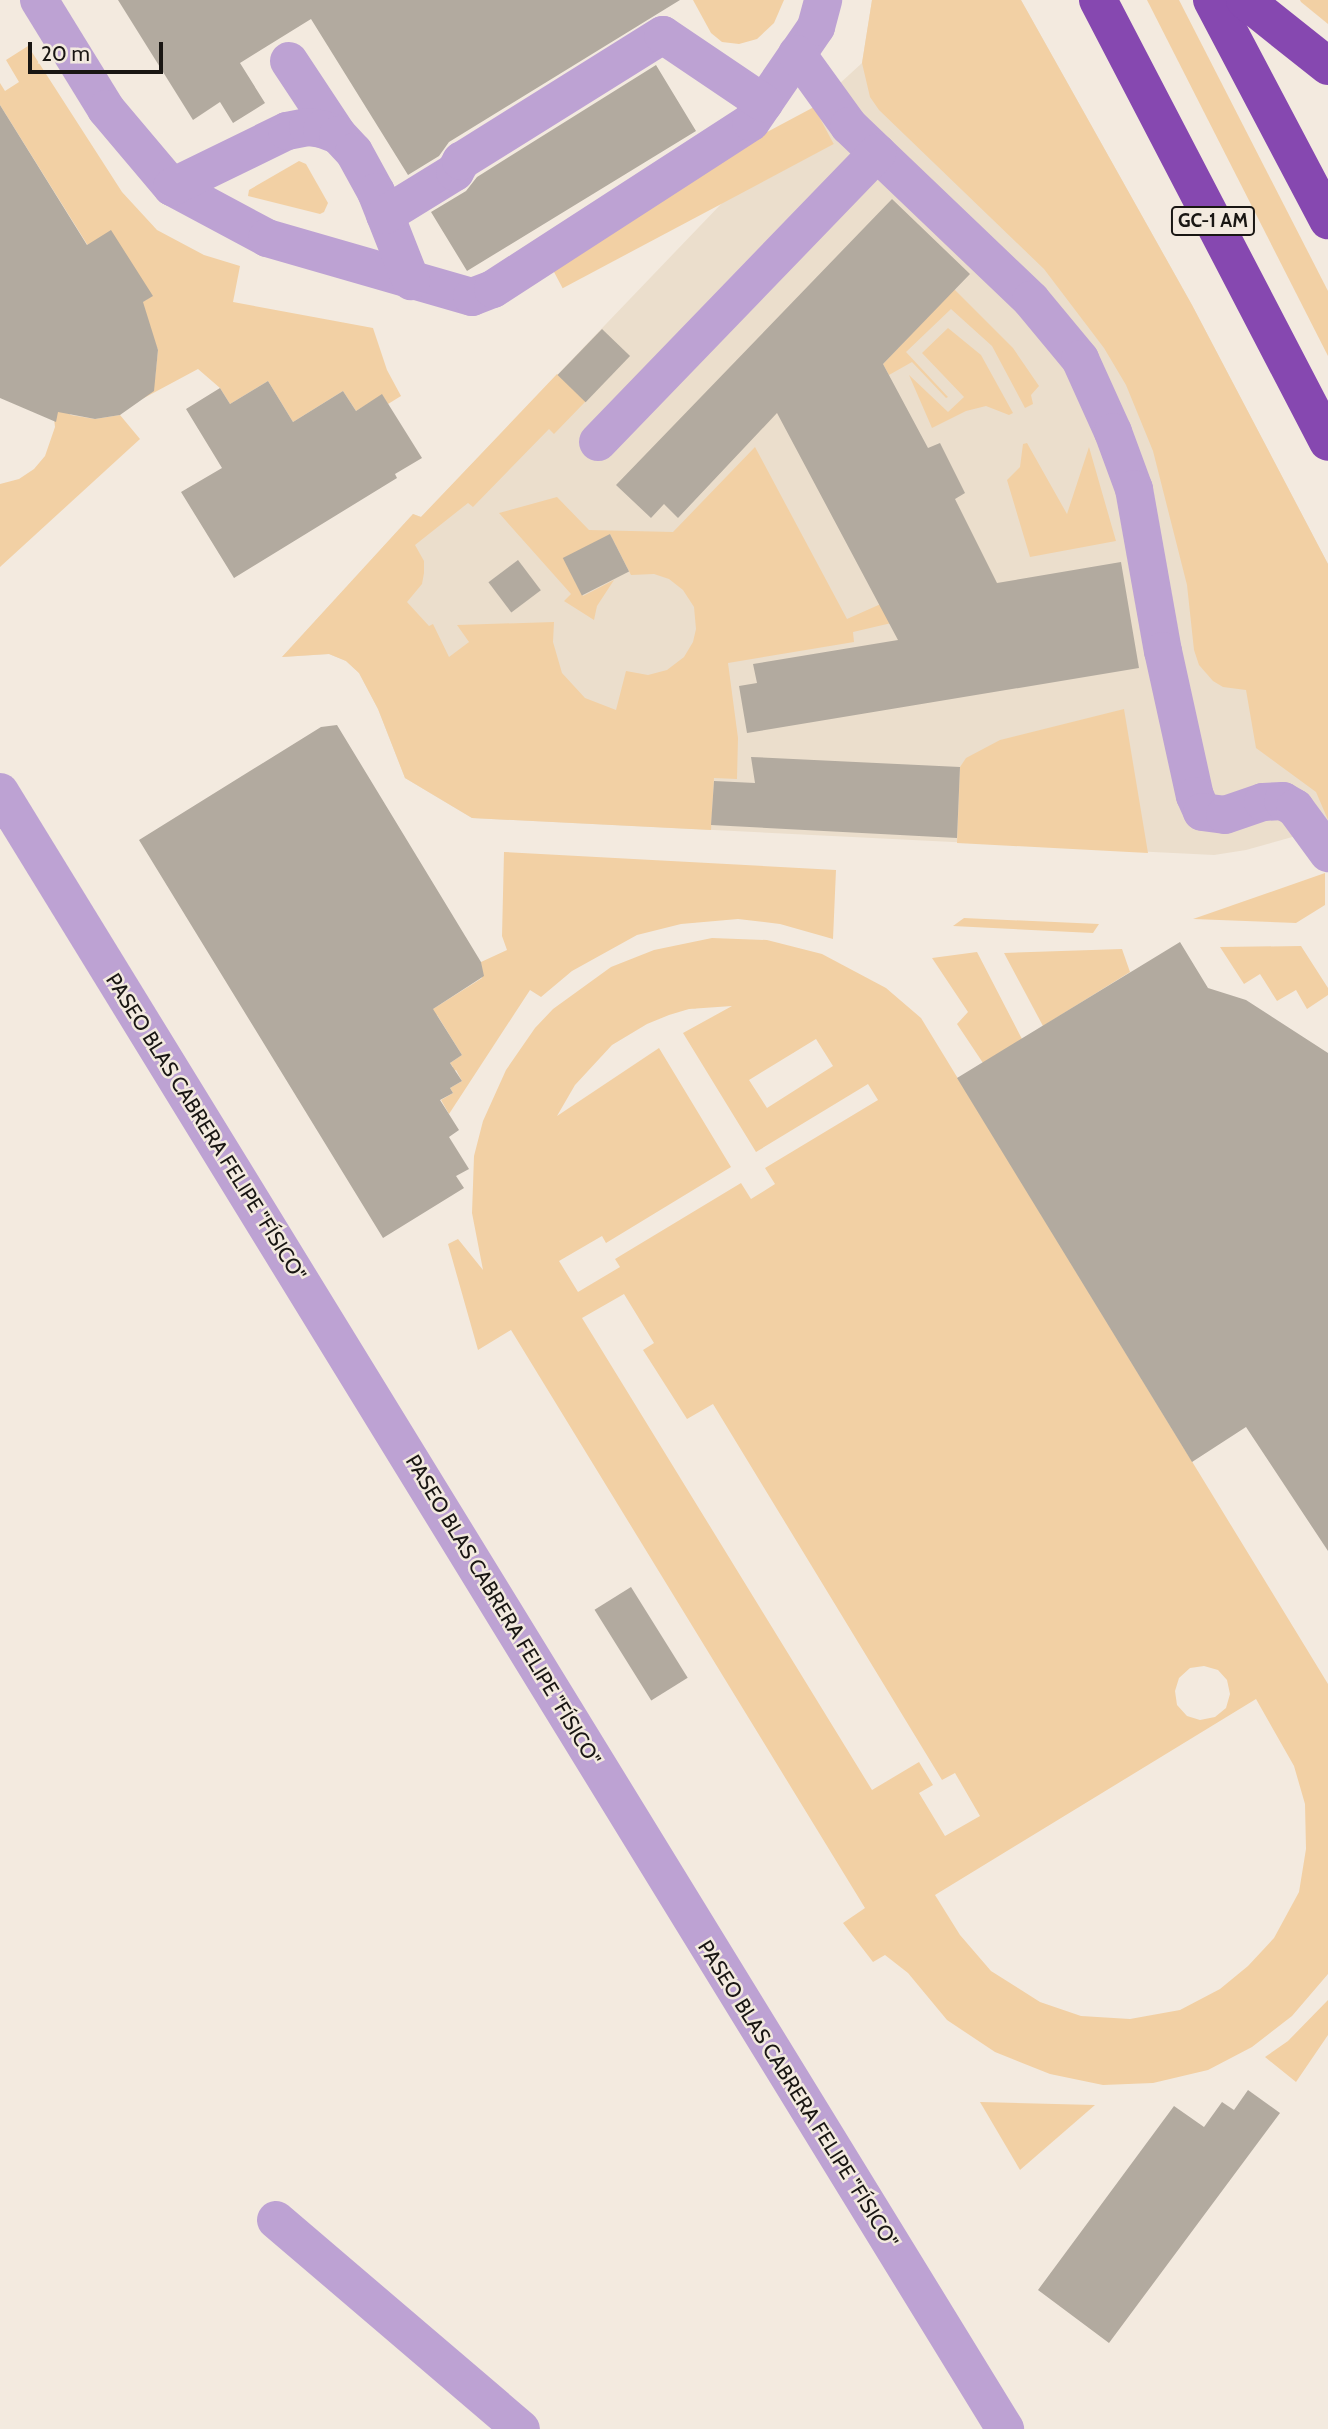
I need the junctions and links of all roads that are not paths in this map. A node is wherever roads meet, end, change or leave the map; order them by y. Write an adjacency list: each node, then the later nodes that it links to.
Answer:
1 (39, 0): 12 (street)
2 (823, 0): 6 (street)
3 (1098, 0): 17 (highway, GC-1 AM)
4 (1212, 0): 14 (highway)
5 (1245, 0): 8 (highway)
6 (797, 54): 9 (street); 11 (street)
7 (289, 61): 10 (street)
8 (1328, 66)
9 (764, 103): 13 (street); 15 (street)
10 (338, 135): 12 (street); 13 (street)
11 (877, 153): 16 (street); 19 (street)
12 (172, 187): 15 (street)
13 (385, 215): 15 (street)
14 (1328, 220)
15 (411, 281)
16 (598, 442)
17 (1328, 442)
18 (0, 792): 22 (street, PASEO BLAS CABRERA FELIPE "FÍSICO")
19 (1328, 853)
20 (276, 2220): 21 (street)
21 (520, 2429)
22 (1006, 2429)

